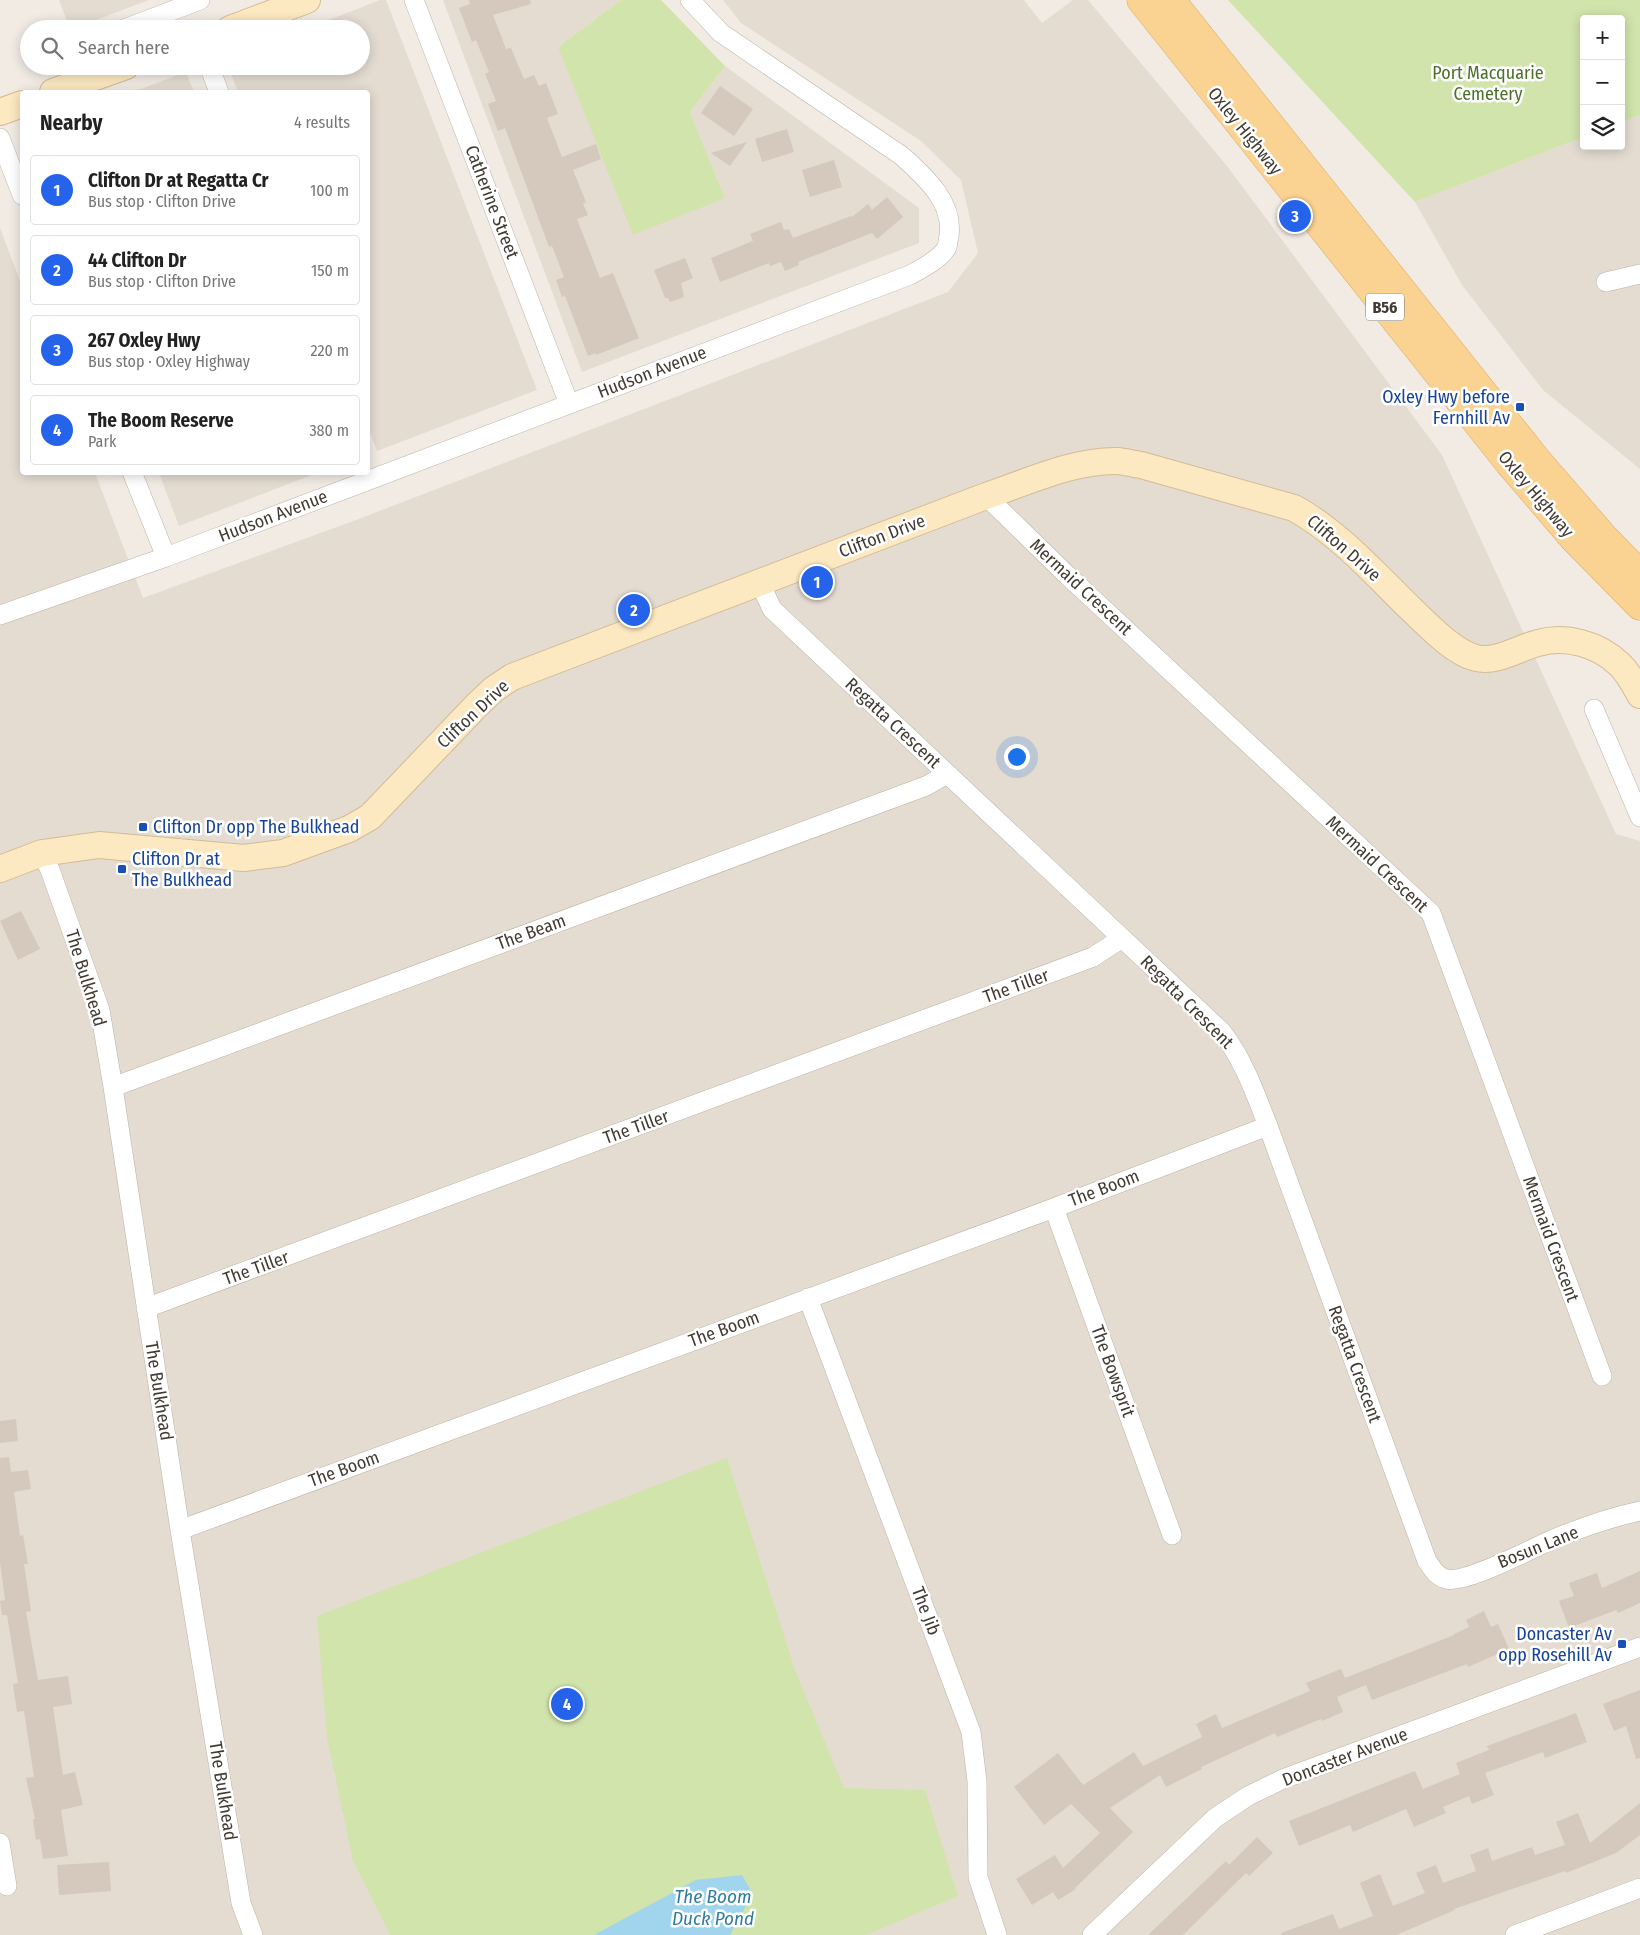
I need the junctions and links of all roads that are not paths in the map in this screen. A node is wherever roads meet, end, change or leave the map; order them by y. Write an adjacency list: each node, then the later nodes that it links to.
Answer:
1 (200, 0): 7 (street)
2 (307, 0): 8 (street)
3 (414, 0): 19 (street, Catherine Street)
4 (690, 0): 19 (street, Hudson Avenue)
5 (1141, 0): 27 (main road, Oxley Highway / B56)
6 (1171, 0): 25 (main road, Oxley Highway / B56)
7 (148, 20)
8 (254, 20)
9 (89, 75): 11 (street)
10 (212, 75): 12 (street)
11 (57, 90)
12 (218, 90)
13 (20, 105): 14 (street)
14 (0, 112)
15 (0, 138): 16 (street)
16 (20, 190)
17 (1640, 274): 18 (street)
18 (1606, 282)
19 (569, 404): 21 (street, Hudson Avenue)
20 (133, 475): 24 (street)
21 (370, 475)
22 (364, 477): 24 (street, Hudson Avenue)
23 (986, 496): 26 (street, Clifton Drive); 29 (street, Clifton Drive); 42 (street, Mermaid Crescent)
24 (166, 557): 28 (street, Hudson Avenue)
25 (1640, 574)
26 (760, 583): 31 (street, Regatta Crescent); 34 (street, Clifton Drive)
27 (1640, 606)
28 (0, 615)
29 (1640, 695)
30 (1594, 709): 32 (street)
31 (947, 774): 36 (street, Regatta Crescent); 37 (street, The Beam)
32 (1636, 792): 33 (street)
33 (1640, 817)
34 (42, 852): 35 (street, Clifton Drive); 37 (street, The Bulkhead)
35 (0, 869)
36 (1122, 938): 38 (street, Regatta Crescent); 41 (street, The Tiller)
37 (113, 1086): 41 (street, The Bulkhead)
38 (1268, 1126): 39 (street, The Boom); 46 (street, Regatta Crescent)
39 (1054, 1208): 40 (street, The Boom); 45 (street, The Bowsprit)
40 (808, 1298): 44 (street, The Boom); 52 (street, The Jib)
41 (146, 1308): 44 (street, The Bulkhead)
42 (1602, 1376)
43 (1640, 1511): 46 (street, Bosun Lane)
44 (180, 1530): 51 (street, The Bulkhead)
45 (1172, 1535)
46 (1436, 1574)
47 (1640, 1647): 53 (street, Doncaster Avenue)
48 (0, 1843): 49 (street)
49 (7, 1886)
50 (1640, 1888): 54 (street)
51 (253, 1935)
52 (997, 1935)
53 (1092, 1935)
54 (1515, 1935)

